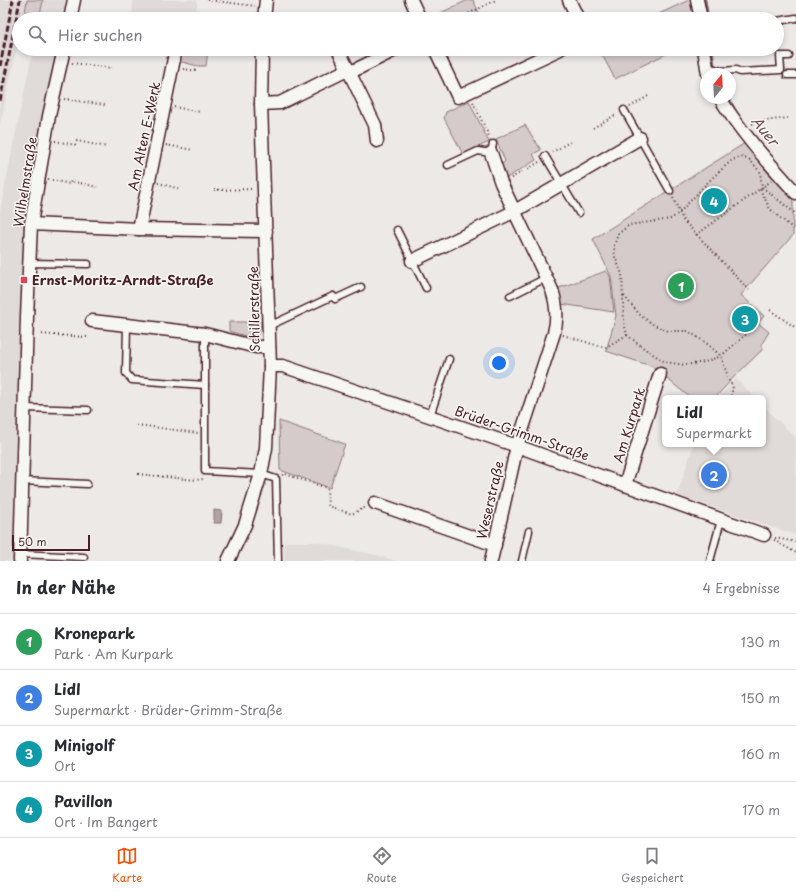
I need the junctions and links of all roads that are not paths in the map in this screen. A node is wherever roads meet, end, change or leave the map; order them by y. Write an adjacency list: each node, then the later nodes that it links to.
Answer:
1 (74, 0): 5 (street)
2 (411, 0): 6 (street)
3 (569, 0): 7 (street)
4 (697, 0): 8 (street)
5 (71, 12)
6 (417, 12)
7 (575, 12)
8 (700, 12)
9 (796, 18): 10 (lane)
10 (784, 20)
11 (62, 56): 38 (street, Wilhelmstraße)
12 (174, 56): 39 (street, Am Alten E-Werk)
13 (262, 56): 25 (street, Schillerstraße)
14 (342, 56): 22 (street)
15 (383, 56): 22 (street)
16 (438, 56): 17 (street)
17 (545, 56)
18 (706, 56): 20 (street)
19 (789, 56): 21 (lane)
20 (710, 68)
21 (736, 70)
22 (349, 71): 25 (street); 29 (street)
23 (786, 75): 24 (lane)
24 (796, 75)
25 (261, 104): 41 (street, Schillerstraße)
26 (724, 104): 35 (street)
27 (624, 110): 28 (lane)
28 (640, 138): 33 (street); 34 (lane)
29 (376, 141)
30 (492, 149): 32 (lane); 36 (street, Weserstraße)
31 (545, 156): 33 (lane)
32 (448, 165)
33 (562, 185): 36 (street); 37 (lane)
34 (670, 191)
35 (796, 193)
36 (515, 211): 42 (street); 45 (street, Weserstraße)
37 (579, 213)
38 (31, 224): 39 (street); 43 (street, Wilhelmstraße)
39 (139, 229): 41 (street)
40 (397, 230): 42 (lane)
41 (266, 231): 51 (street, Schillerstraße)
42 (412, 261): 47 (lane)
43 (29, 263): 44 (lane); 58 (street, Wilhelmstraße)
44 (88, 264)
45 (546, 278): 48 (lane); 61 (street, Weserstraße)
46 (361, 287): 51 (lane)
47 (426, 288)
48 (510, 296)
49 (92, 321): 50 (street)
50 (127, 325): 52 (street); 57 (lane)
51 (268, 326): 53 (street, Schillerstraße)
52 (205, 334): 53 (street); 57 (lane)
53 (268, 347): 55 (street, Schillerstraße)
54 (449, 359): 60 (lane)
55 (270, 366): 60 (street, Brüder-Grimm-Straße); 62 (street, Schillerstraße)
56 (660, 374): 65 (street, Am Kurpark)
57 (205, 385): 62 (lane)
58 (24, 408): 59 (lane); 63 (street, Wilhelmstraße)
59 (88, 410)
60 (430, 416): 61 (street, Brüder-Grimm-Straße)
61 (517, 446): 65 (street, Brüder-Grimm-Straße); 70 (street, Weserstraße)
62 (261, 474): 73 (street, Schillerstraße); 74 (lane)
63 (22, 481): 64 (lane); 71 (street, Wilhelmstraße)
64 (87, 484)
65 (625, 485): 67 (street, Brüder-Grimm-Straße)
66 (375, 503): 70 (street)
67 (721, 520): 69 (street, Brüder-Grimm-Straße); 77 (lane)
68 (529, 531): 76 (lane)
69 (764, 535)
70 (494, 545): 75 (street, Weserstraße)
71 (20, 557): 72 (lane)
72 (84, 557)
73 (228, 561)
74 (278, 561)
75 (491, 561)
76 (522, 561)
77 (710, 561)

